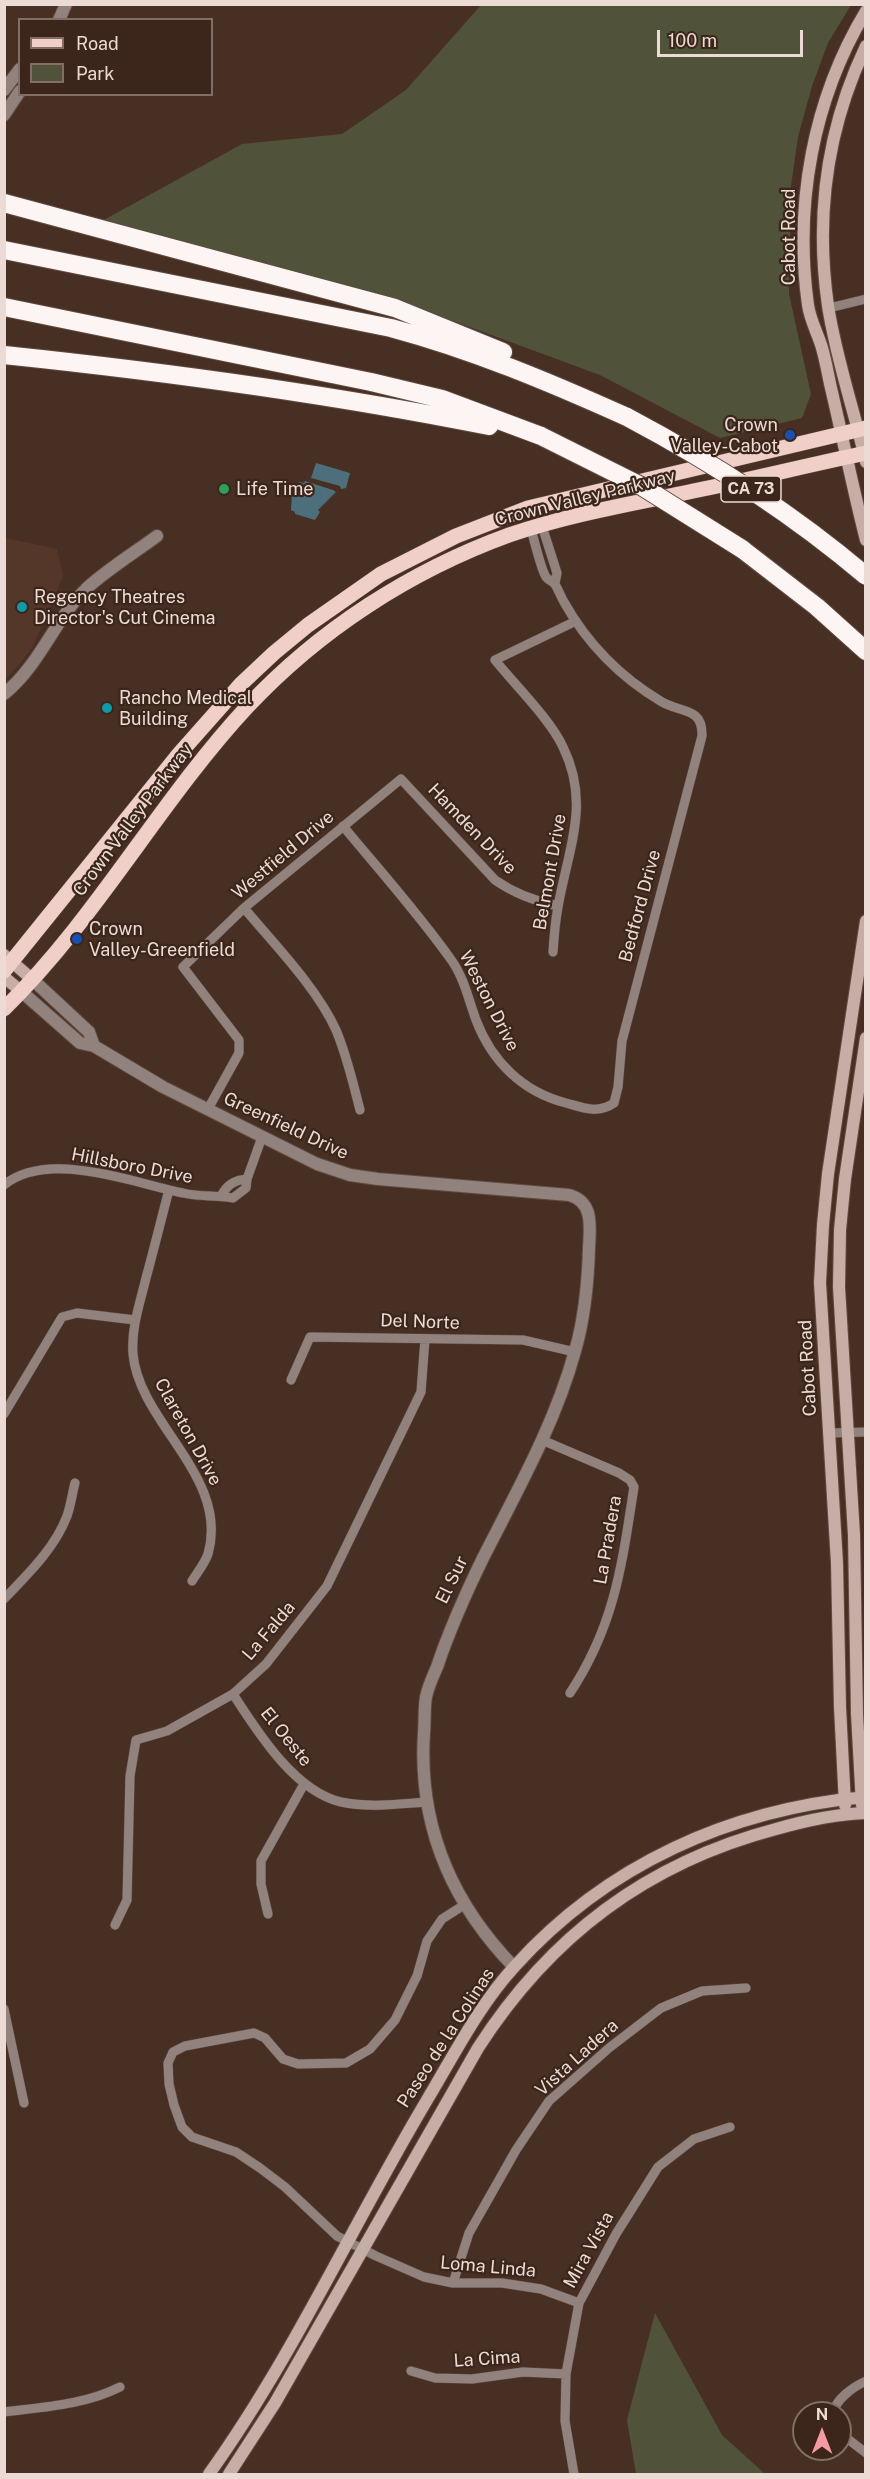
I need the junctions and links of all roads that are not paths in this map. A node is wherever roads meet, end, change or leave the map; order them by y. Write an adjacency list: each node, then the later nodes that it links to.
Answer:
1 (66, 4): 3 (street)
2 (866, 11): 17 (main road, Cabot Road)
3 (60, 18)
4 (866, 46): 13 (main road, Cabot Road)
5 (18, 72): 6 (street)
6 (4, 90)
7 (18, 95): 8 (street)
8 (4, 115)
9 (4, 203): 15 (highway)
10 (5, 250): 15 (highway)
11 (866, 299): 13 (street)
12 (4, 307): 18 (highway)
13 (829, 308): 16 (main road, Cabot Road)
14 (4, 356): 18 (highway)
15 (528, 373): 24 (highway, CA 73, bridge)
16 (862, 429): 17 (main road, Crown Valley Parkway); 19 (main road, Cabot Road)
17 (842, 434): 20 (main road, Cabot Road); 34 (main road, Crown Valley Parkway)
18 (541, 436): 26 (highway, bridge)
19 (865, 456): 20 (main road, Crown Valley Parkway)
20 (846, 457): 21 (main road, Crown Valley Parkway); 23 (main road, Cabot Road)
21 (536, 527): 25 (street); 36 (main road, Crown Valley Parkway)
22 (157, 536): 27 (street)
23 (866, 540)
24 (866, 576)
25 (576, 621): 30 (street, Belmont Drive); 41 (street, Bedford Drive)
26 (866, 651)
27 (4, 694)
28 (400, 779): 29 (street, Westfield Drive); 30 (street, Hamden Drive)
29 (343, 826): 31 (street, Westfield Drive); 41 (street, Weston Drive)
30 (558, 906): 33 (street, Belmont Drive)
31 (244, 908): 42 (street, Westfield Drive); 43 (street)
32 (866, 921): 56 (main road, Cabot Road)
33 (553, 952)
34 (7, 962): 36 (main road, Greenfield Drive)
35 (4, 977): 37 (main road, Greenfield Drive)
36 (33, 980): 37 (main road, Crown Valley Parkway); 40 (street, Greenfield Drive)
37 (22, 992): 38 (main road, Crown Valley Parkway); 40 (street, Greenfield Drive)
38 (4, 1009)
39 (866, 1038): 57 (main road, Cabot Road)
40 (94, 1046): 42 (street, Greenfield Drive)
41 (614, 1103)
42 (208, 1109): 44 (street, Greenfield Drive)
43 (360, 1110)
44 (262, 1137): 45 (street, Hillsboro Drive); 49 (street, Greenfield Drive)
45 (247, 1179): 48 (street); 48 (street, Hillsboro Drive)
46 (4, 1185): 47 (street, Hillsboro Drive)
47 (169, 1190): 48 (street, Hillsboro Drive); 50 (street, Clareton Drive)
48 (221, 1196)
49 (584, 1202): 52 (street, El Sur)
50 (135, 1320): 54 (street); 60 (street, Clareton Drive)
51 (425, 1339): 52 (street, Del Norte); 53 (street, Del Norte); 63 (street, La Falda)
52 (575, 1352): 58 (street, El Sur)
53 (291, 1380)
54 (4, 1414)
55 (866, 1432): 57 (street)
56 (830, 1433): 57 (street); 66 (main road, Cabot Road)
57 (847, 1433): 65 (main road, Cabot Road)
58 (543, 1440): 62 (street, La Pradera); 67 (street, El Sur)
59 (75, 1483): 61 (street)
60 (192, 1581)
61 (4, 1599)
62 (570, 1693)
63 (233, 1694): 64 (street, El Oeste); 72 (street, La Falda)
64 (303, 1784): 67 (street, El Oeste); 71 (street)
65 (864, 1798): 66 (main road, Paseo de la Colinas); 68 (main road, Cabot Road)
66 (844, 1800): 69 (main road, Cabot Road); 74 (main road, Paseo de la Colinas)
67 (427, 1802): 70 (street, El Sur)
68 (864, 1813): 69 (main road, Paseo de la Colinas)
69 (846, 1815): 73 (main road, Paseo de la Colinas)
70 (464, 1905): 74 (street, El Sur); 80 (street, Loma Linda)
71 (268, 1914)
72 (115, 1924)
73 (553, 1953): 74 (main road); 76 (main road, Paseo de la Colinas)
74 (514, 1967): 76 (main road); 80 (main road, Paseo de la Colinas)
75 (746, 1988): 82 (street, Vista Ladera)
76 (516, 1995): 81 (main road, Paseo de la Colinas)
77 (4, 2008): 78 (street)
78 (24, 2103)
79 (730, 2127): 83 (street, Mira Vista)
80 (347, 2241): 81 (street, Loma Linda); 92 (main road, Paseo de la Colinas)
81 (362, 2249): 82 (street, Loma Linda); 93 (main road, Paseo de la Colinas)
82 (453, 2283): 83 (street, Loma Linda)
83 (579, 2302): 85 (street, Mira Vista)
84 (411, 2371): 85 (street, La Cima)
85 (566, 2374): 94 (street, Mira Vista)
86 (866, 2381): 88 (street)
87 (120, 2387): 89 (street)
88 (839, 2401)
89 (4, 2412)
90 (852, 2442): 91 (street)
91 (866, 2453)
92 (209, 2475)
93 (229, 2475)
94 (574, 2475)

